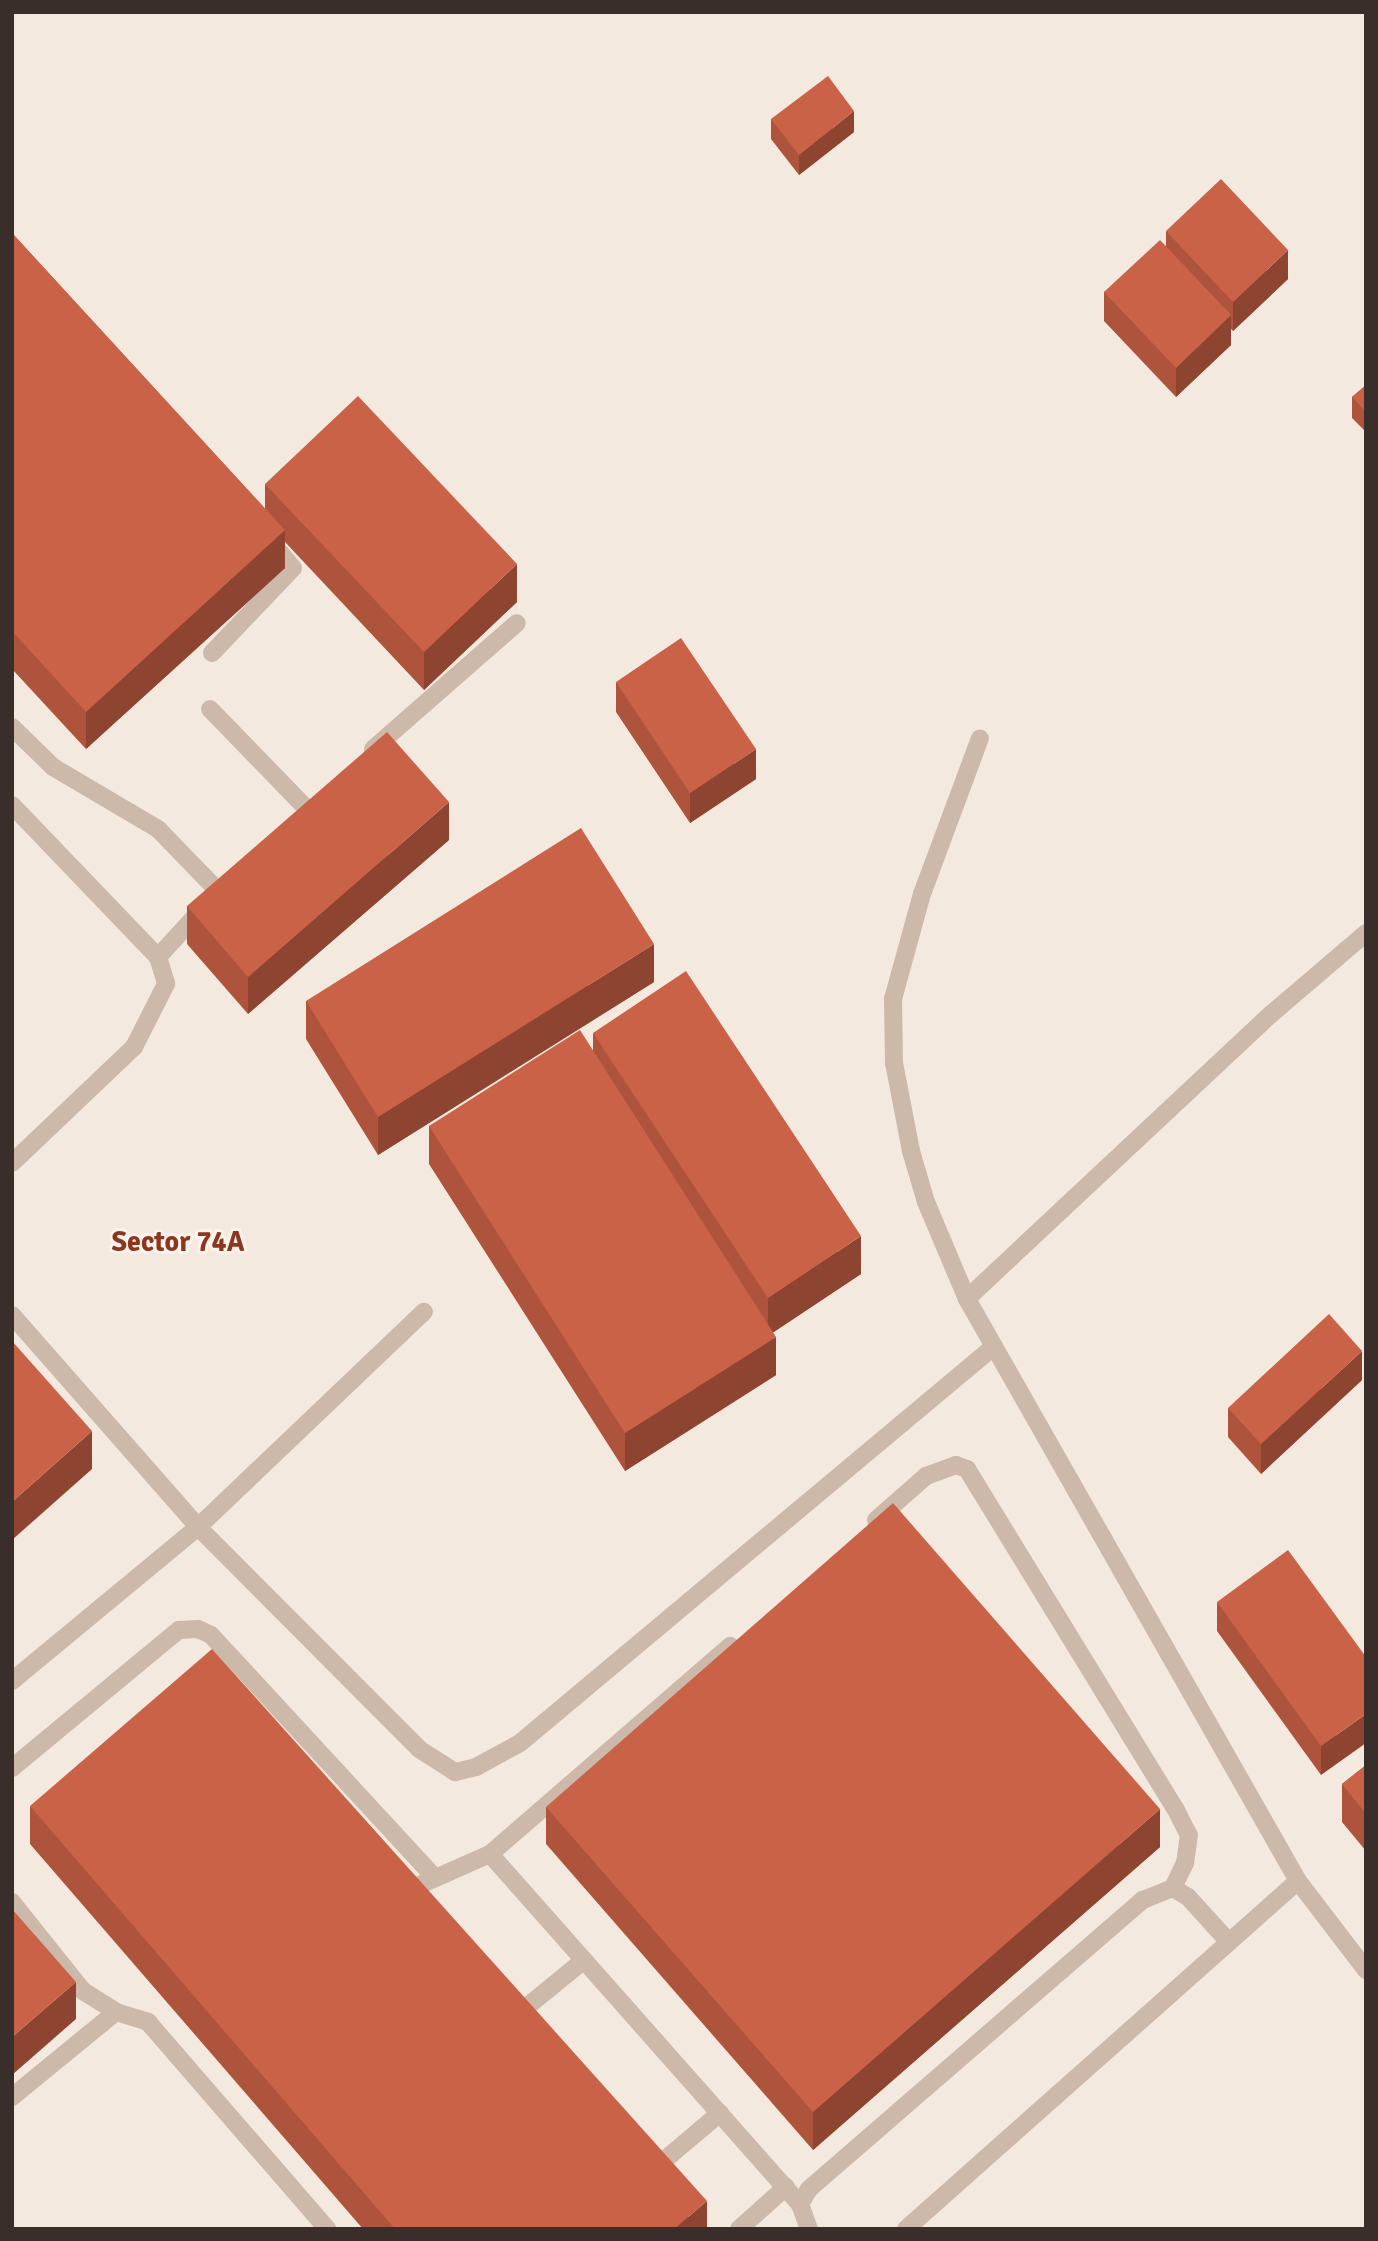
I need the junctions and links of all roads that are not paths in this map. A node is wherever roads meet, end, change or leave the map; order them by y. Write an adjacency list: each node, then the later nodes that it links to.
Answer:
1 (257, 526): 3 (street)
2 (517, 623): 7 (street)
3 (212, 653)
4 (210, 709): 9 (street)
5 (12, 727): 11 (street)
6 (981, 738): 13 (street)
7 (355, 765)
8 (12, 805): 11 (street)
9 (306, 809)
10 (1366, 933): 13 (street)
11 (158, 957): 12 (street)
12 (12, 1163)
13 (967, 1299): 16 (street)
14 (424, 1311): 17 (street)
15 (12, 1315): 17 (street)
16 (992, 1348): 17 (street); 24 (street)
17 (198, 1527): 20 (street)
18 (864, 1530): 26 (street)
19 (750, 1629): 22 (street)
20 (12, 1681)
21 (12, 1768): 23 (street)
22 (490, 1854): 23 (street); 29 (street)
23 (435, 1878): 25 (street)
24 (1298, 1881): 28 (street); 30 (street)
25 (413, 1888)
26 (1173, 1888): 28 (street); 37 (street)
27 (12, 1902): 31 (street)
28 (1229, 1942): 41 (street)
29 (584, 1960): 32 (street); 34 (street)
30 (1366, 1970)
31 (116, 2012): 33 (street); 38 (street)
32 (518, 2014)
33 (12, 2096)
34 (720, 2113): 35 (street); 36 (street)
35 (655, 2168)
36 (786, 2187): 37 (street); 39 (street)
37 (800, 2204): 40 (street)
38 (327, 2229)
39 (739, 2229)
40 (809, 2229)
41 (906, 2229)

